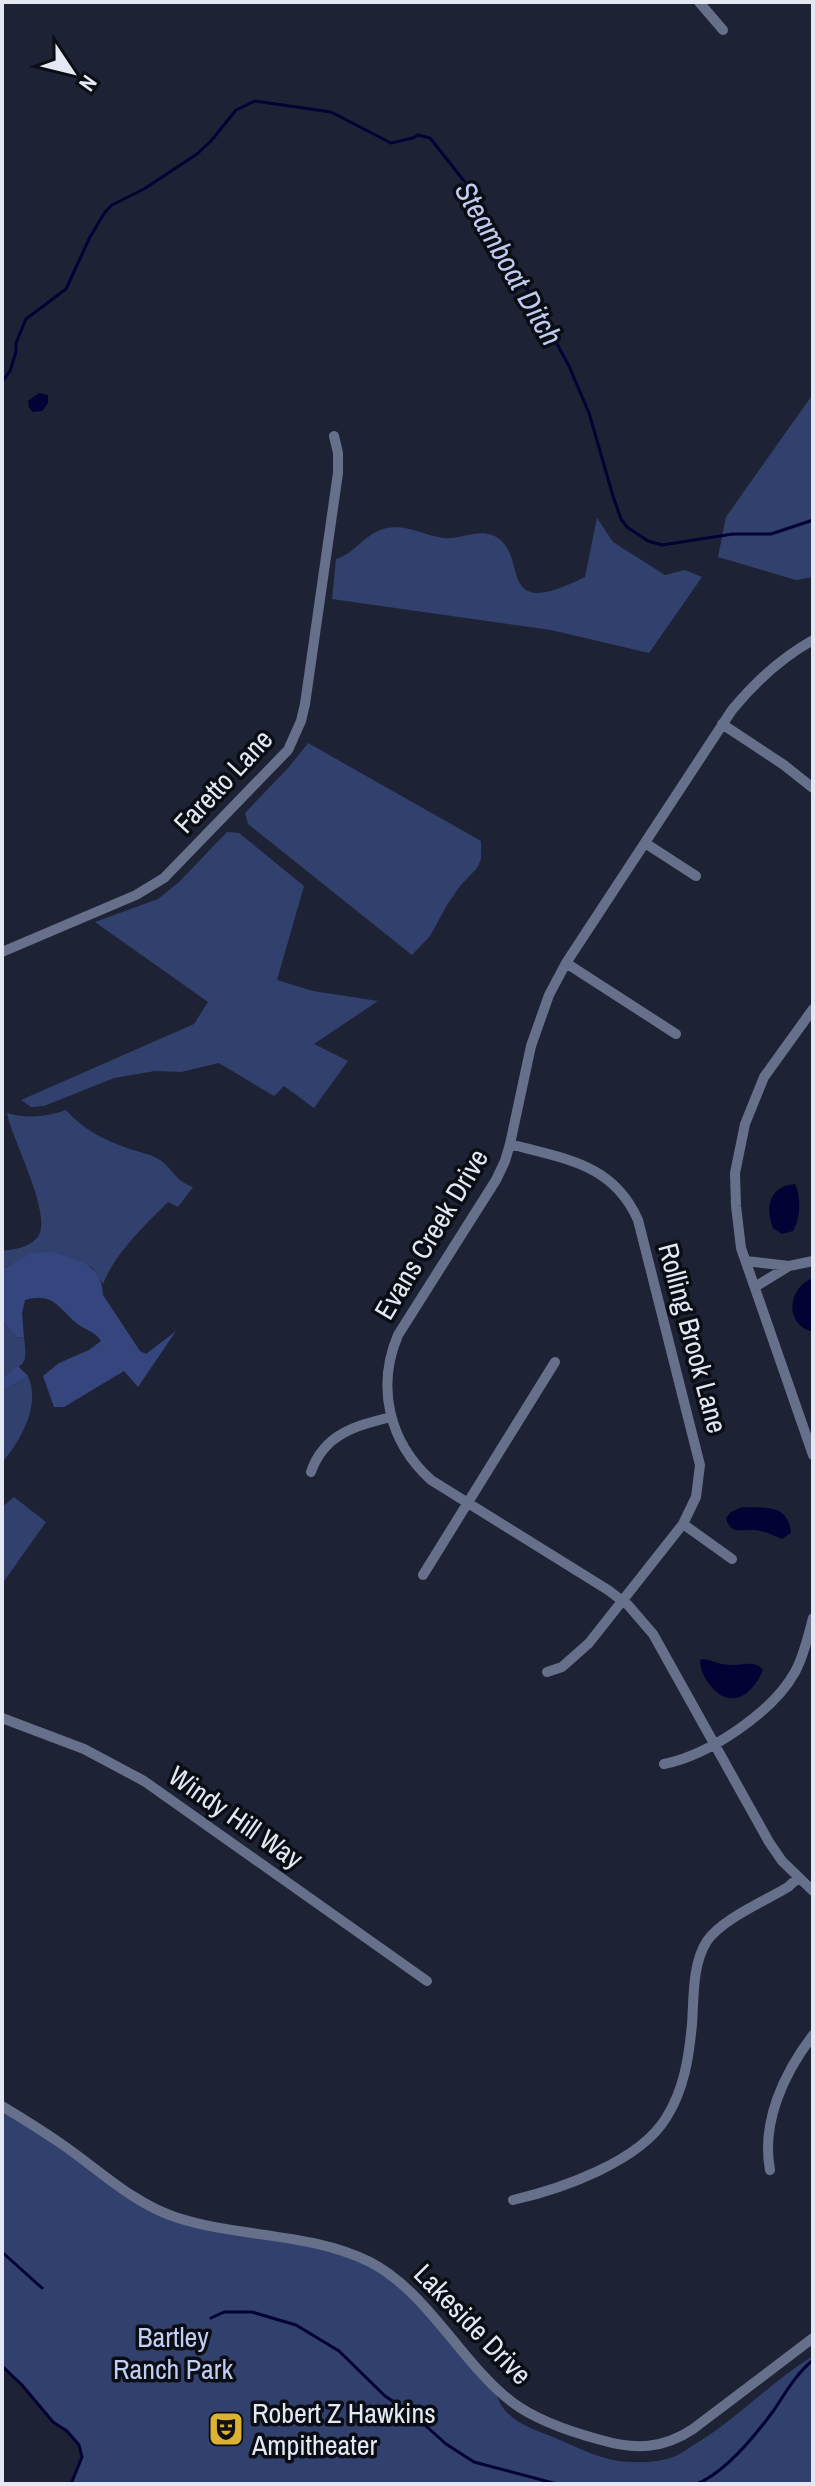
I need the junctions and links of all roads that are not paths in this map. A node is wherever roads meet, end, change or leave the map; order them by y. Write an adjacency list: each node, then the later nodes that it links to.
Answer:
1 (699, 2): 2 (street)
2 (723, 30)
3 (334, 436): 9 (street, Faretto Lane)
4 (813, 640): 5 (street, Evans Creek Drive)
5 (722, 724): 6 (street); 7 (street, Evans Creek Drive)
6 (813, 788)
7 (645, 843): 8 (street); 10 (street, Evans Creek Drive)
8 (696, 876)
9 (2, 952)
10 (566, 963): 12 (street); 13 (street, Evans Creek Drive)
11 (813, 1009): 14 (street)
12 (676, 1034)
13 (510, 1144): 19 (street, Evans Creek Drive); 23 (street, Rolling Brook Lane)
14 (746, 1261): 16 (street); 17 (street)
15 (813, 1261): 16 (street)
16 (789, 1266): 17 (street)
17 (755, 1287): 20 (street)
18 (555, 1362): 22 (street)
19 (391, 1417): 21 (street); 22 (street, Evans Creek Drive)
20 (813, 1455)
21 (311, 1472)
22 (468, 1503): 25 (street); 26 (street, Evans Creek Drive)
23 (683, 1524): 24 (street); 26 (street, Rolling Brook Lane)
24 (732, 1559)
25 (423, 1575)
26 (622, 1600): 28 (street, Rolling Brook Lane); 30 (street, Evans Creek Drive)
27 (813, 1618): 30 (street)
28 (547, 1672)
29 (2, 1718): 34 (street, Windy Hill Way)
30 (716, 1748): 31 (street); 32 (street, Evans Creek Drive)
31 (664, 1764)
32 (798, 1878): 33 (street, Evans Creek Drive); 38 (street)
33 (813, 1891)
34 (427, 1981)
35 (813, 2035): 37 (street)
36 (2, 2106): 39 (street, Lakeside Drive)
37 (770, 2170)
38 (513, 2200)
39 (813, 2338)

